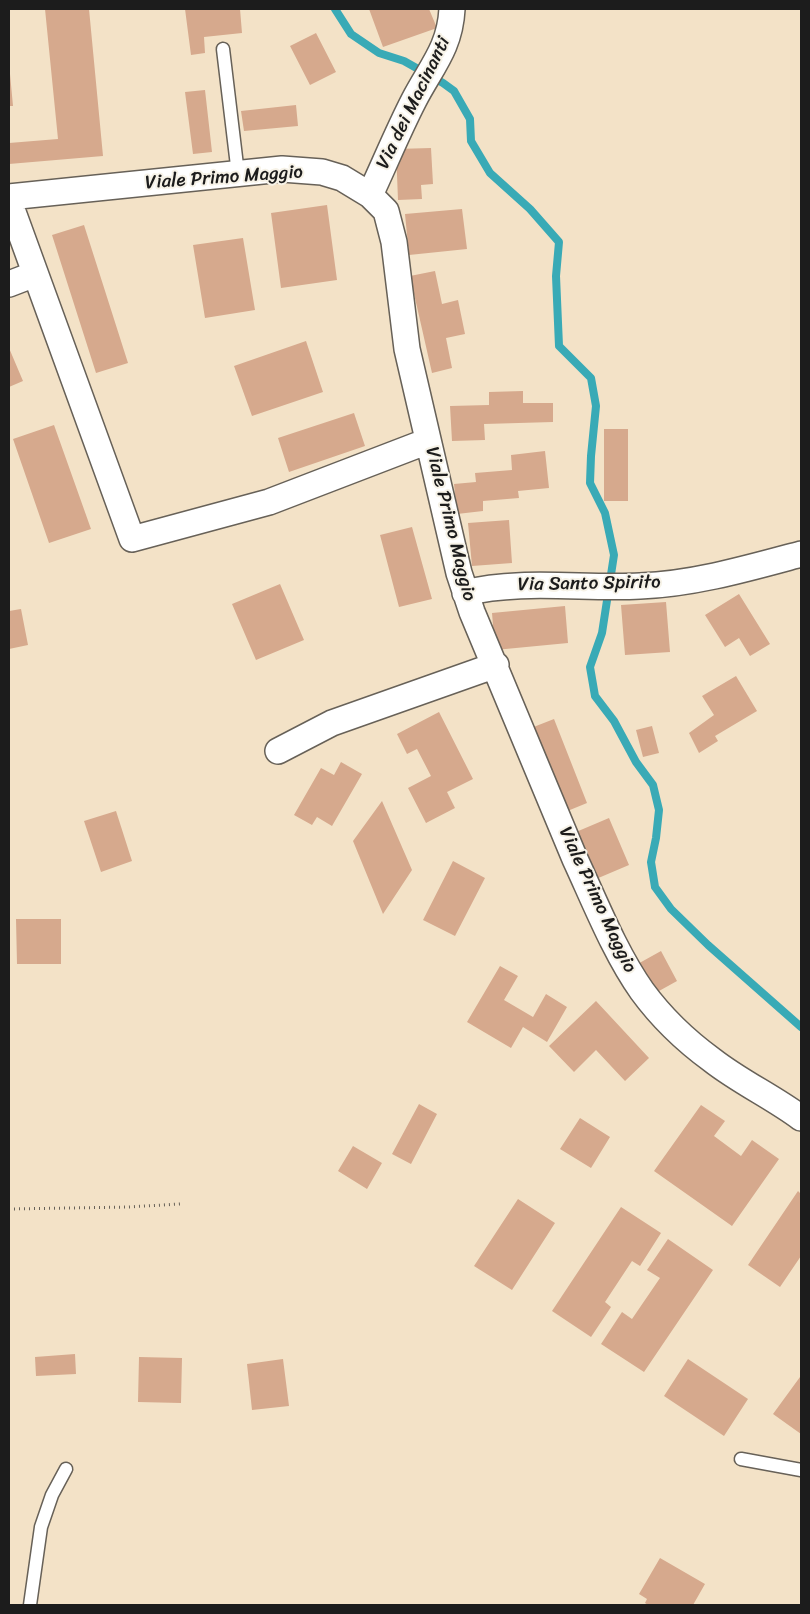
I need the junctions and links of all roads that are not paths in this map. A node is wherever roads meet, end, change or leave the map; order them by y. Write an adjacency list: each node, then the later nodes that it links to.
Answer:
1 (452, 9): 4 (street, Via dei Macinanti)
2 (223, 49): 3 (lane)
3 (238, 174): 4 (street, Viale Primo Maggio); 5 (street, Viale Primo Maggio)
4 (370, 195): 9 (street, Viale Primo Maggio)
5 (9, 197)
6 (9, 201): 7 (street)
7 (35, 274): 8 (street); 9 (street)
8 (9, 284)
9 (428, 441): 11 (street, Viale Primo Maggio)
10 (801, 554): 11 (street, Via Santo Spirito)
11 (465, 593): 12 (street, Viale Primo Maggio)
12 (496, 666): 13 (street); 14 (street, Viale Primo Maggio)
13 (278, 751)
14 (801, 1118)
15 (741, 1459): 17 (lane)
16 (66, 1469): 18 (lane)
17 (801, 1470)
18 (30, 1605)

